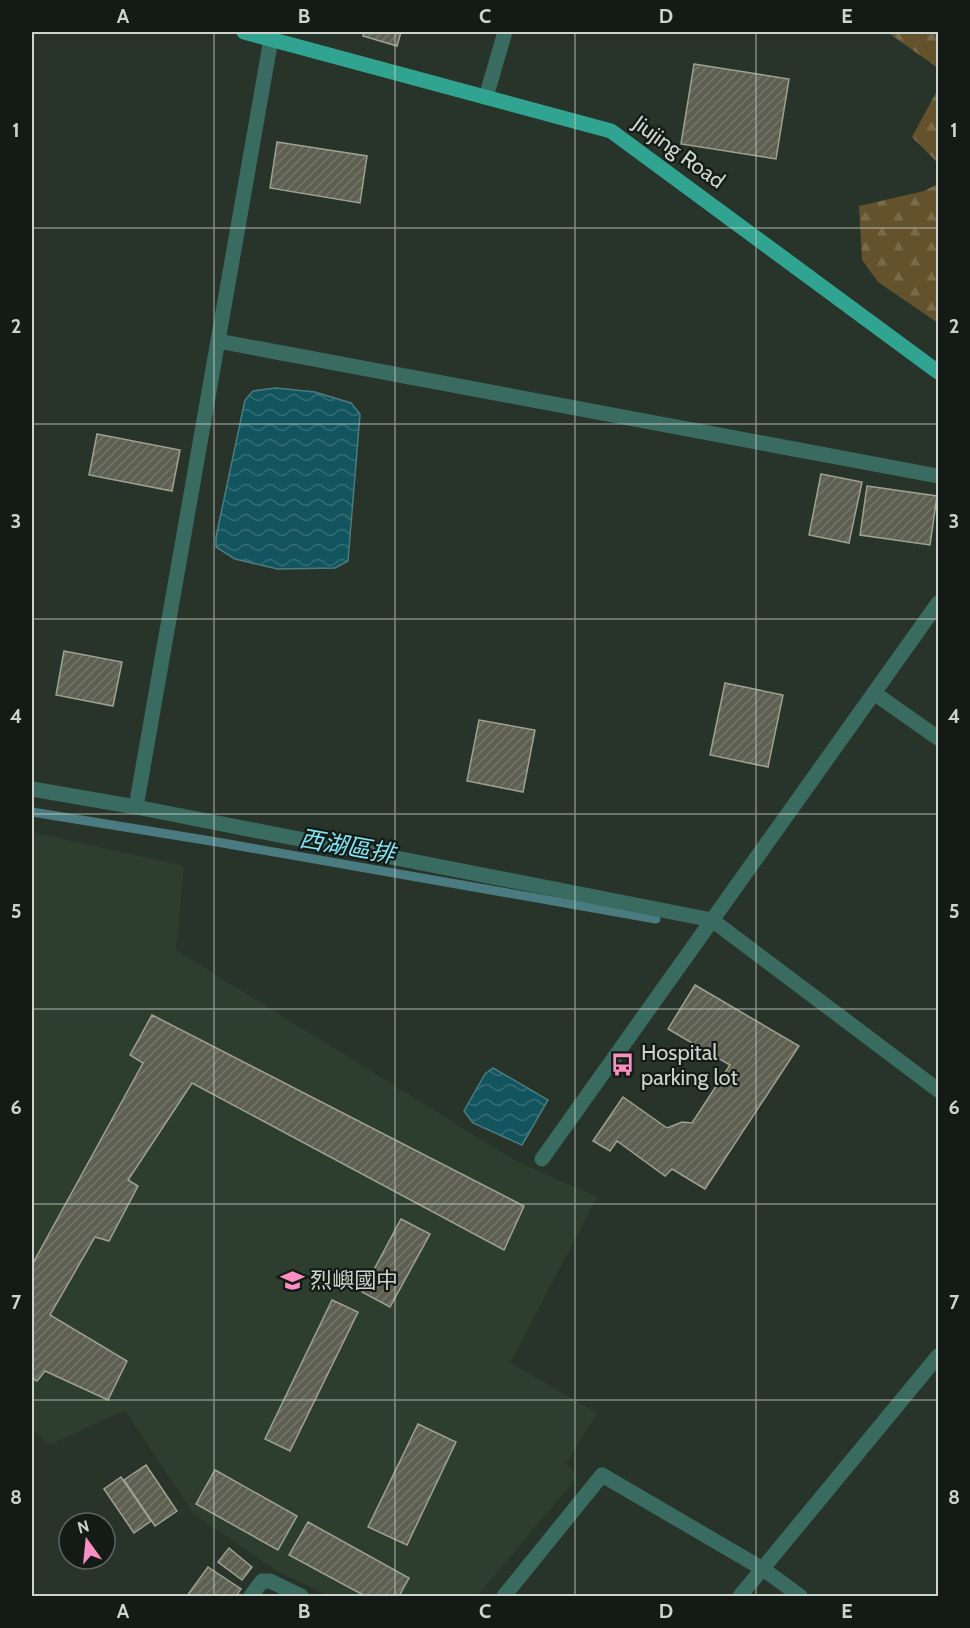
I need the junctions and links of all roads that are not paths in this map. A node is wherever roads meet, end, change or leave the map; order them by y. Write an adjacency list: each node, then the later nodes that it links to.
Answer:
1 (244, 32): 3 (main road, Jiujing Road)
2 (505, 32): 4 (street)
3 (271, 39): 4 (main road, Jiujing Road); 5 (street)
4 (486, 97): 6 (main road, Jiujing Road)
5 (218, 342): 7 (street); 12 (street)
6 (939, 372)
7 (939, 476)
8 (939, 603): 9 (street)
9 (874, 693): 10 (street); 13 (street)
10 (939, 738)
11 (32, 789): 12 (street)
12 (136, 807): 13 (street)
13 (712, 920): 14 (street); 15 (street)
14 (939, 1090)
15 (542, 1159)
16 (939, 1356): 17 (street)
17 (763, 1569): 20 (street); 21 (street); 22 (street)
18 (251, 1596): 19 (street)
19 (301, 1596)
20 (504, 1596)
21 (740, 1596)
22 (800, 1596)

